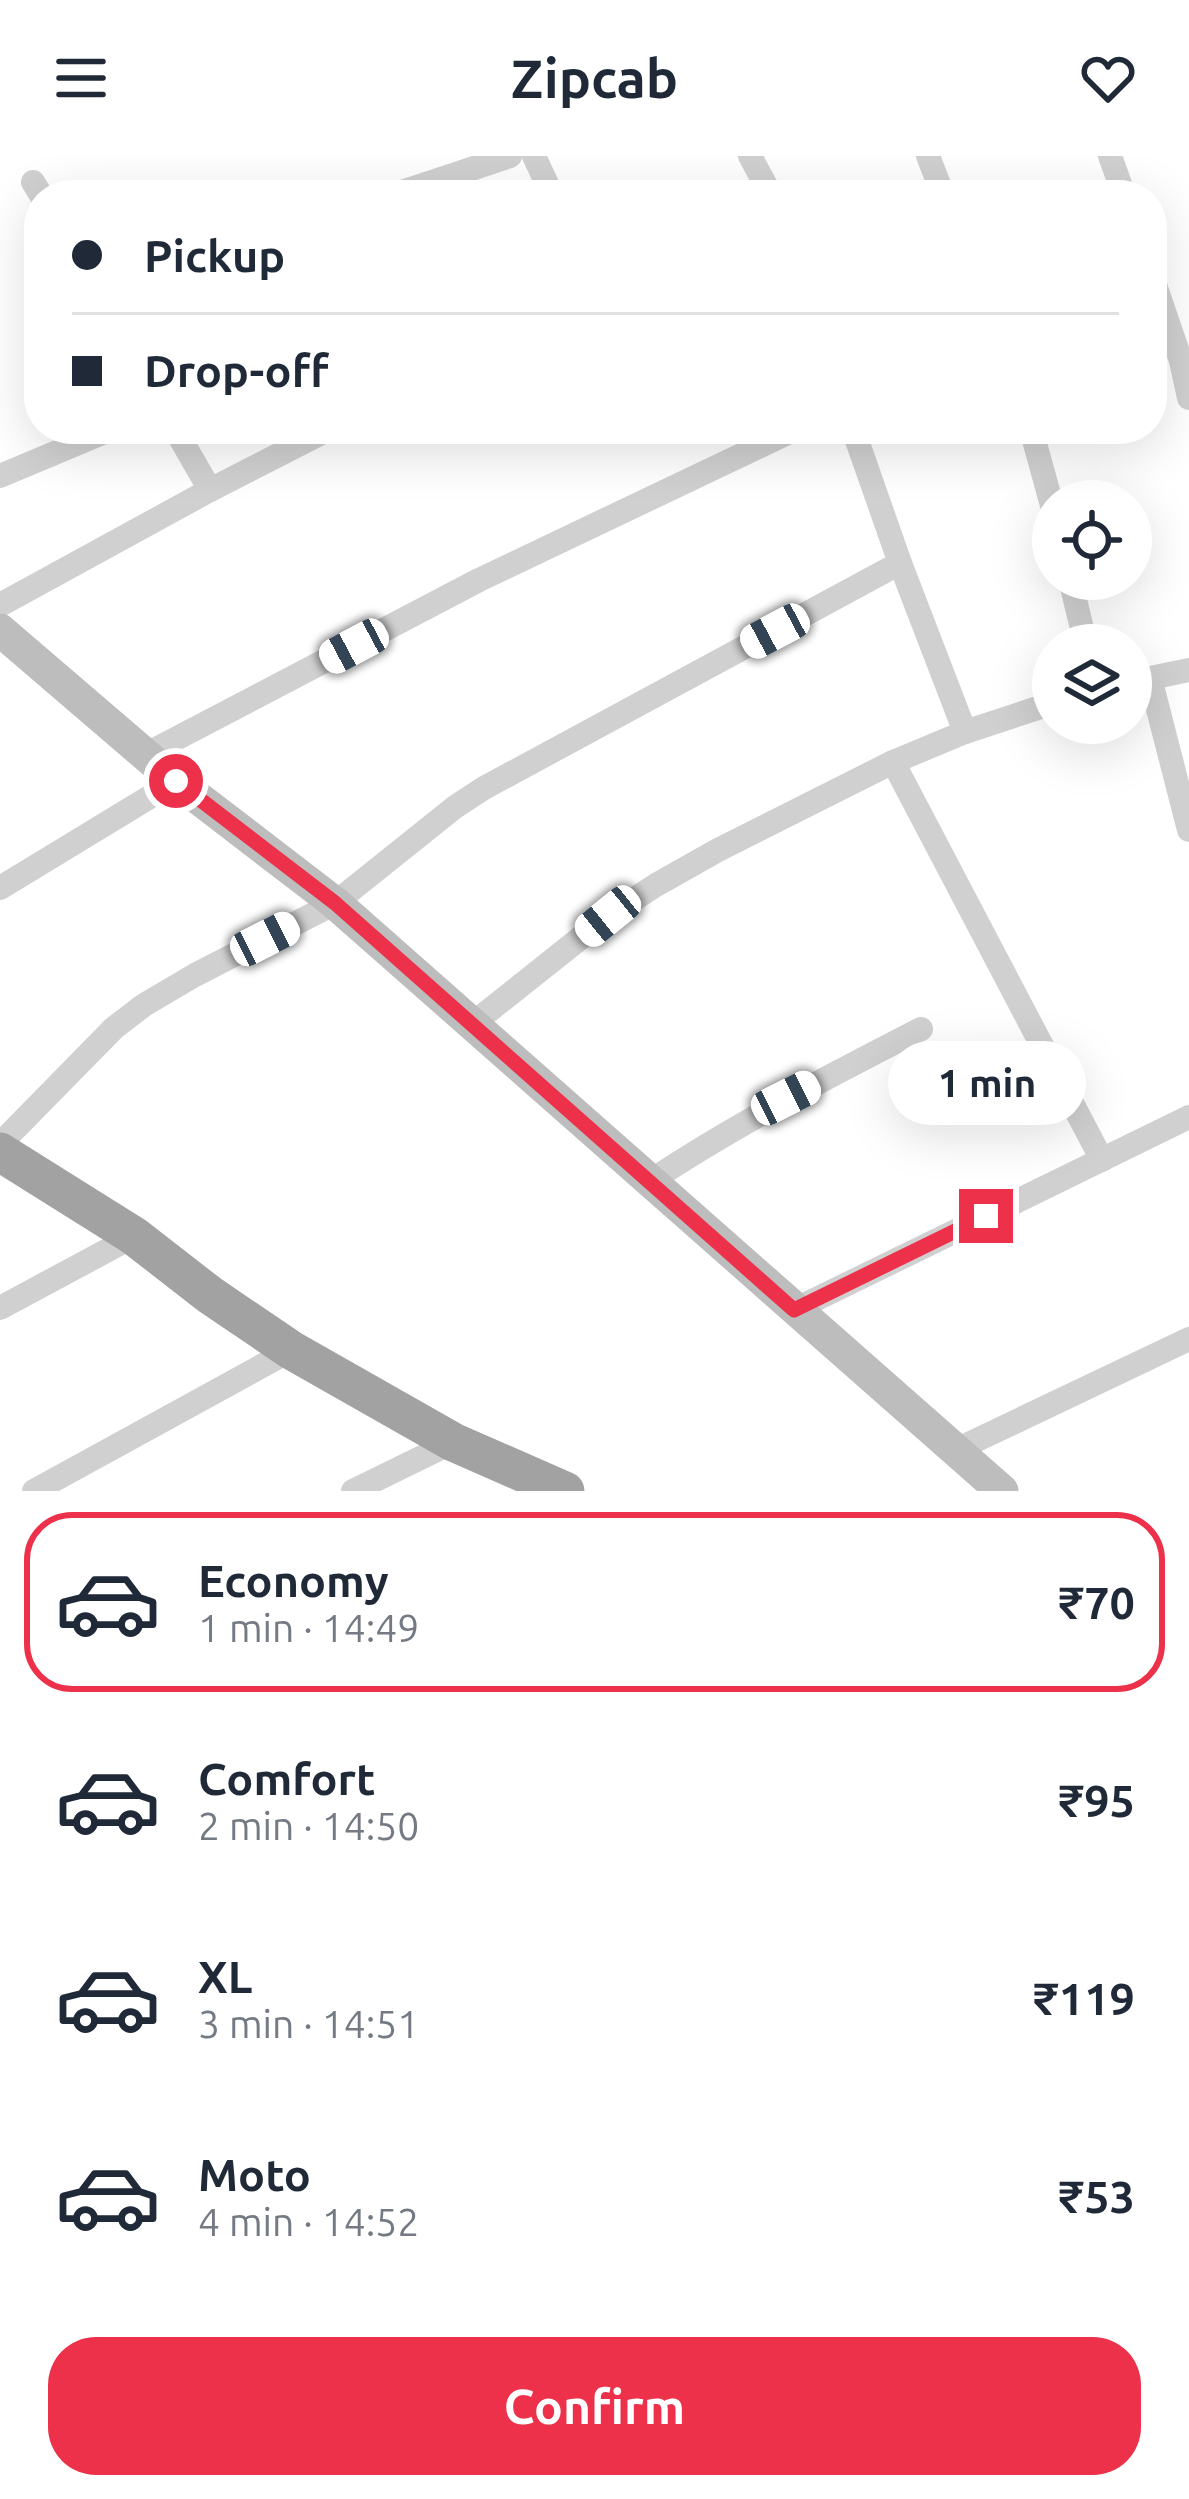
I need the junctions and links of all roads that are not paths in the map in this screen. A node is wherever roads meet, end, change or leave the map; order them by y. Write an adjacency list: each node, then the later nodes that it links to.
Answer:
1 (510, 156): 2 (street)
2 (438, 180)
3 (1167, 315): 4 (street)
4 (1186, 365): 5 (street)
5 (1189, 398)
6 (76, 444): 12 (street)
7 (184, 444): 14 (street)
8 (299, 444): 14 (street)
9 (765, 444): 23 (street)
10 (858, 444): 15 (street)
11 (1035, 444): 13 (street)
12 (0, 476)
13 (1045, 480)
14 (210, 490): 16 (street)
15 (900, 563): 22 (street); 28 (street)
16 (0, 605)
17 (0, 630): 23 (main road)
18 (1189, 670): 19 (street)
19 (1152, 678)
20 (1032, 711): 22 (street)
21 (1152, 717): 26 (street)
22 (965, 732): 24 (street)
23 (145, 755): 25 (main road)
24 (893, 762): 29 (street); 33 (street)
25 (176, 781): 27 (street); 28 (main road)
26 (1189, 830)
27 (0, 888)
28 (335, 903): 29 (main road); 32 (street)
29 (471, 1025): 34 (main road)
30 (921, 1029): 34 (street)
31 (1189, 1117): 33 (street)
32 (0, 1148): 35 (highway)
33 (1102, 1160): 37 (street)
34 (649, 1182): 37 (main road)
35 (134, 1236): 36 (street); 39 (highway)
36 (0, 1308)
37 (794, 1310): 41 (main road)
38 (1189, 1340): 41 (street)
39 (291, 1350): 40 (highway); 42 (street)
40 (453, 1442): 43 (street); 44 (highway)
41 (956, 1450): 45 (main road)
42 (34, 1491)
43 (353, 1491)
44 (565, 1491)
45 (1002, 1491)

